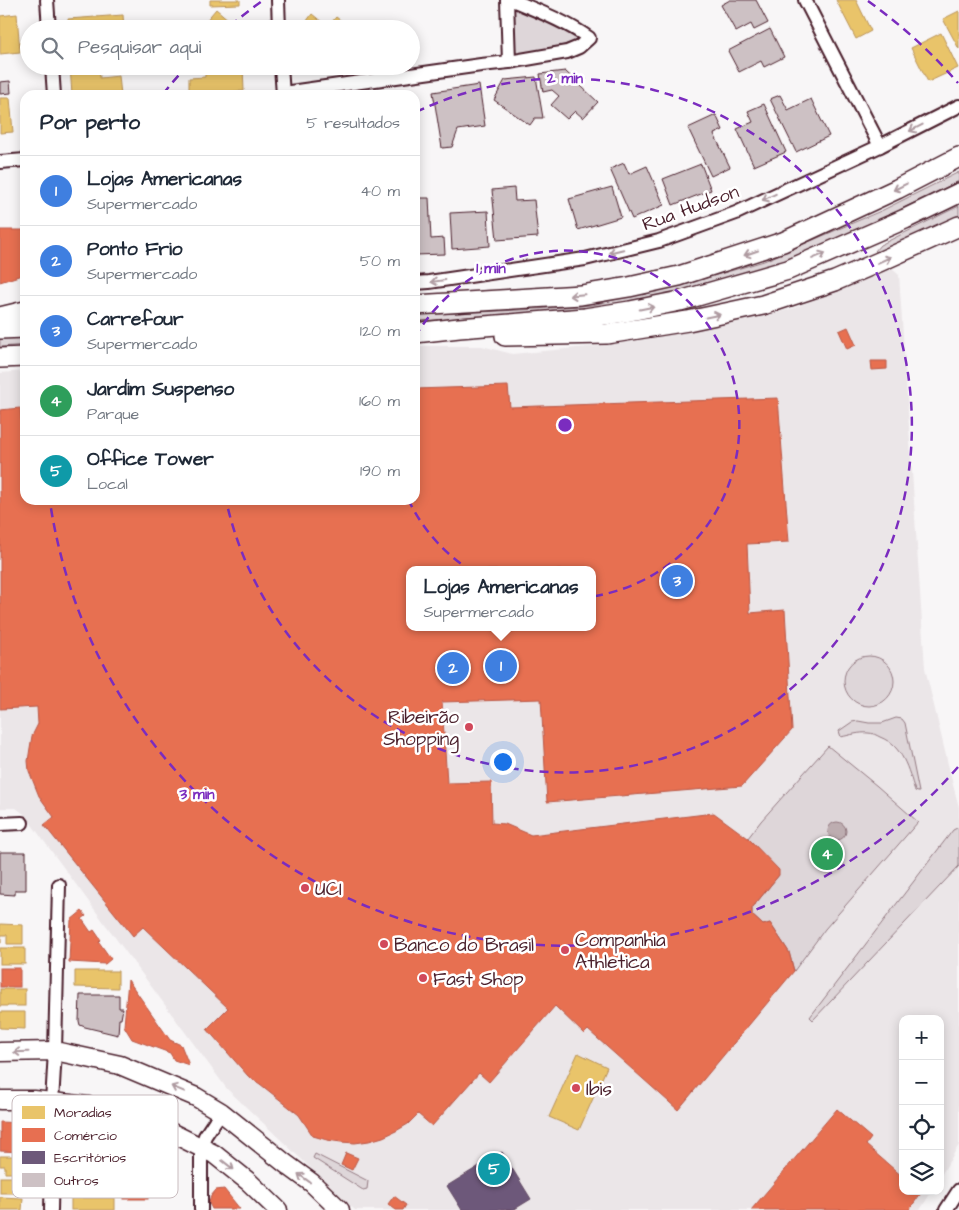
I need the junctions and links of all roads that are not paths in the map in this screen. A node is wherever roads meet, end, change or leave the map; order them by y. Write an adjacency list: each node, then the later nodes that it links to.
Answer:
1 (48, 0): 6 (street)
2 (278, 0): 7 (street)
3 (507, 0): 8 (street)
4 (512, 0): 8 (street)
5 (806, 0): 17 (street)
6 (49, 20)
7 (279, 20)
8 (510, 62): 9 (street)
9 (420, 74)
10 (53, 75): 13 (street)
11 (282, 75): 14 (street)
12 (413, 75): 15 (street)
13 (54, 90)
14 (283, 90)
15 (310, 90)
16 (959, 106): 17 (street, Rua Hudson, one-way to 17)
17 (880, 146): 23 (street, Rua Hudson, one-way to 23)
18 (959, 157): 24 (main road, one-way to 24)
19 (20, 160): 20 (street)
20 (0, 162)
21 (959, 193): 28 (main road, one-way to 21)
22 (959, 226): 28 (main road, one-way to 22)
23 (420, 283)
24 (420, 305)
25 (20, 312): 26 (main road)
26 (0, 317)
27 (20, 328): 29 (main road)
28 (459, 328): 30 (main road)
29 (0, 330)
30 (420, 333)
31 (20, 357): 32 (main road)
32 (0, 358)
33 (22, 823): 34 (street)
34 (0, 824)
35 (59, 885): 36 (street)
36 (55, 1051): 37 (street, one-way to 37); 38 (street); 39 (street, one-way to 36)
37 (0, 1052)
38 (52, 1095)
39 (221, 1112): 41 (street); 45 (street, one-way to 39)
40 (178, 1136): 41 (street)
41 (201, 1147): 43 (street); 44 (street, one-way to 44)
42 (959, 1190): 46 (street)
43 (201, 1210)
44 (278, 1210)
45 (340, 1210)
46 (946, 1210)

